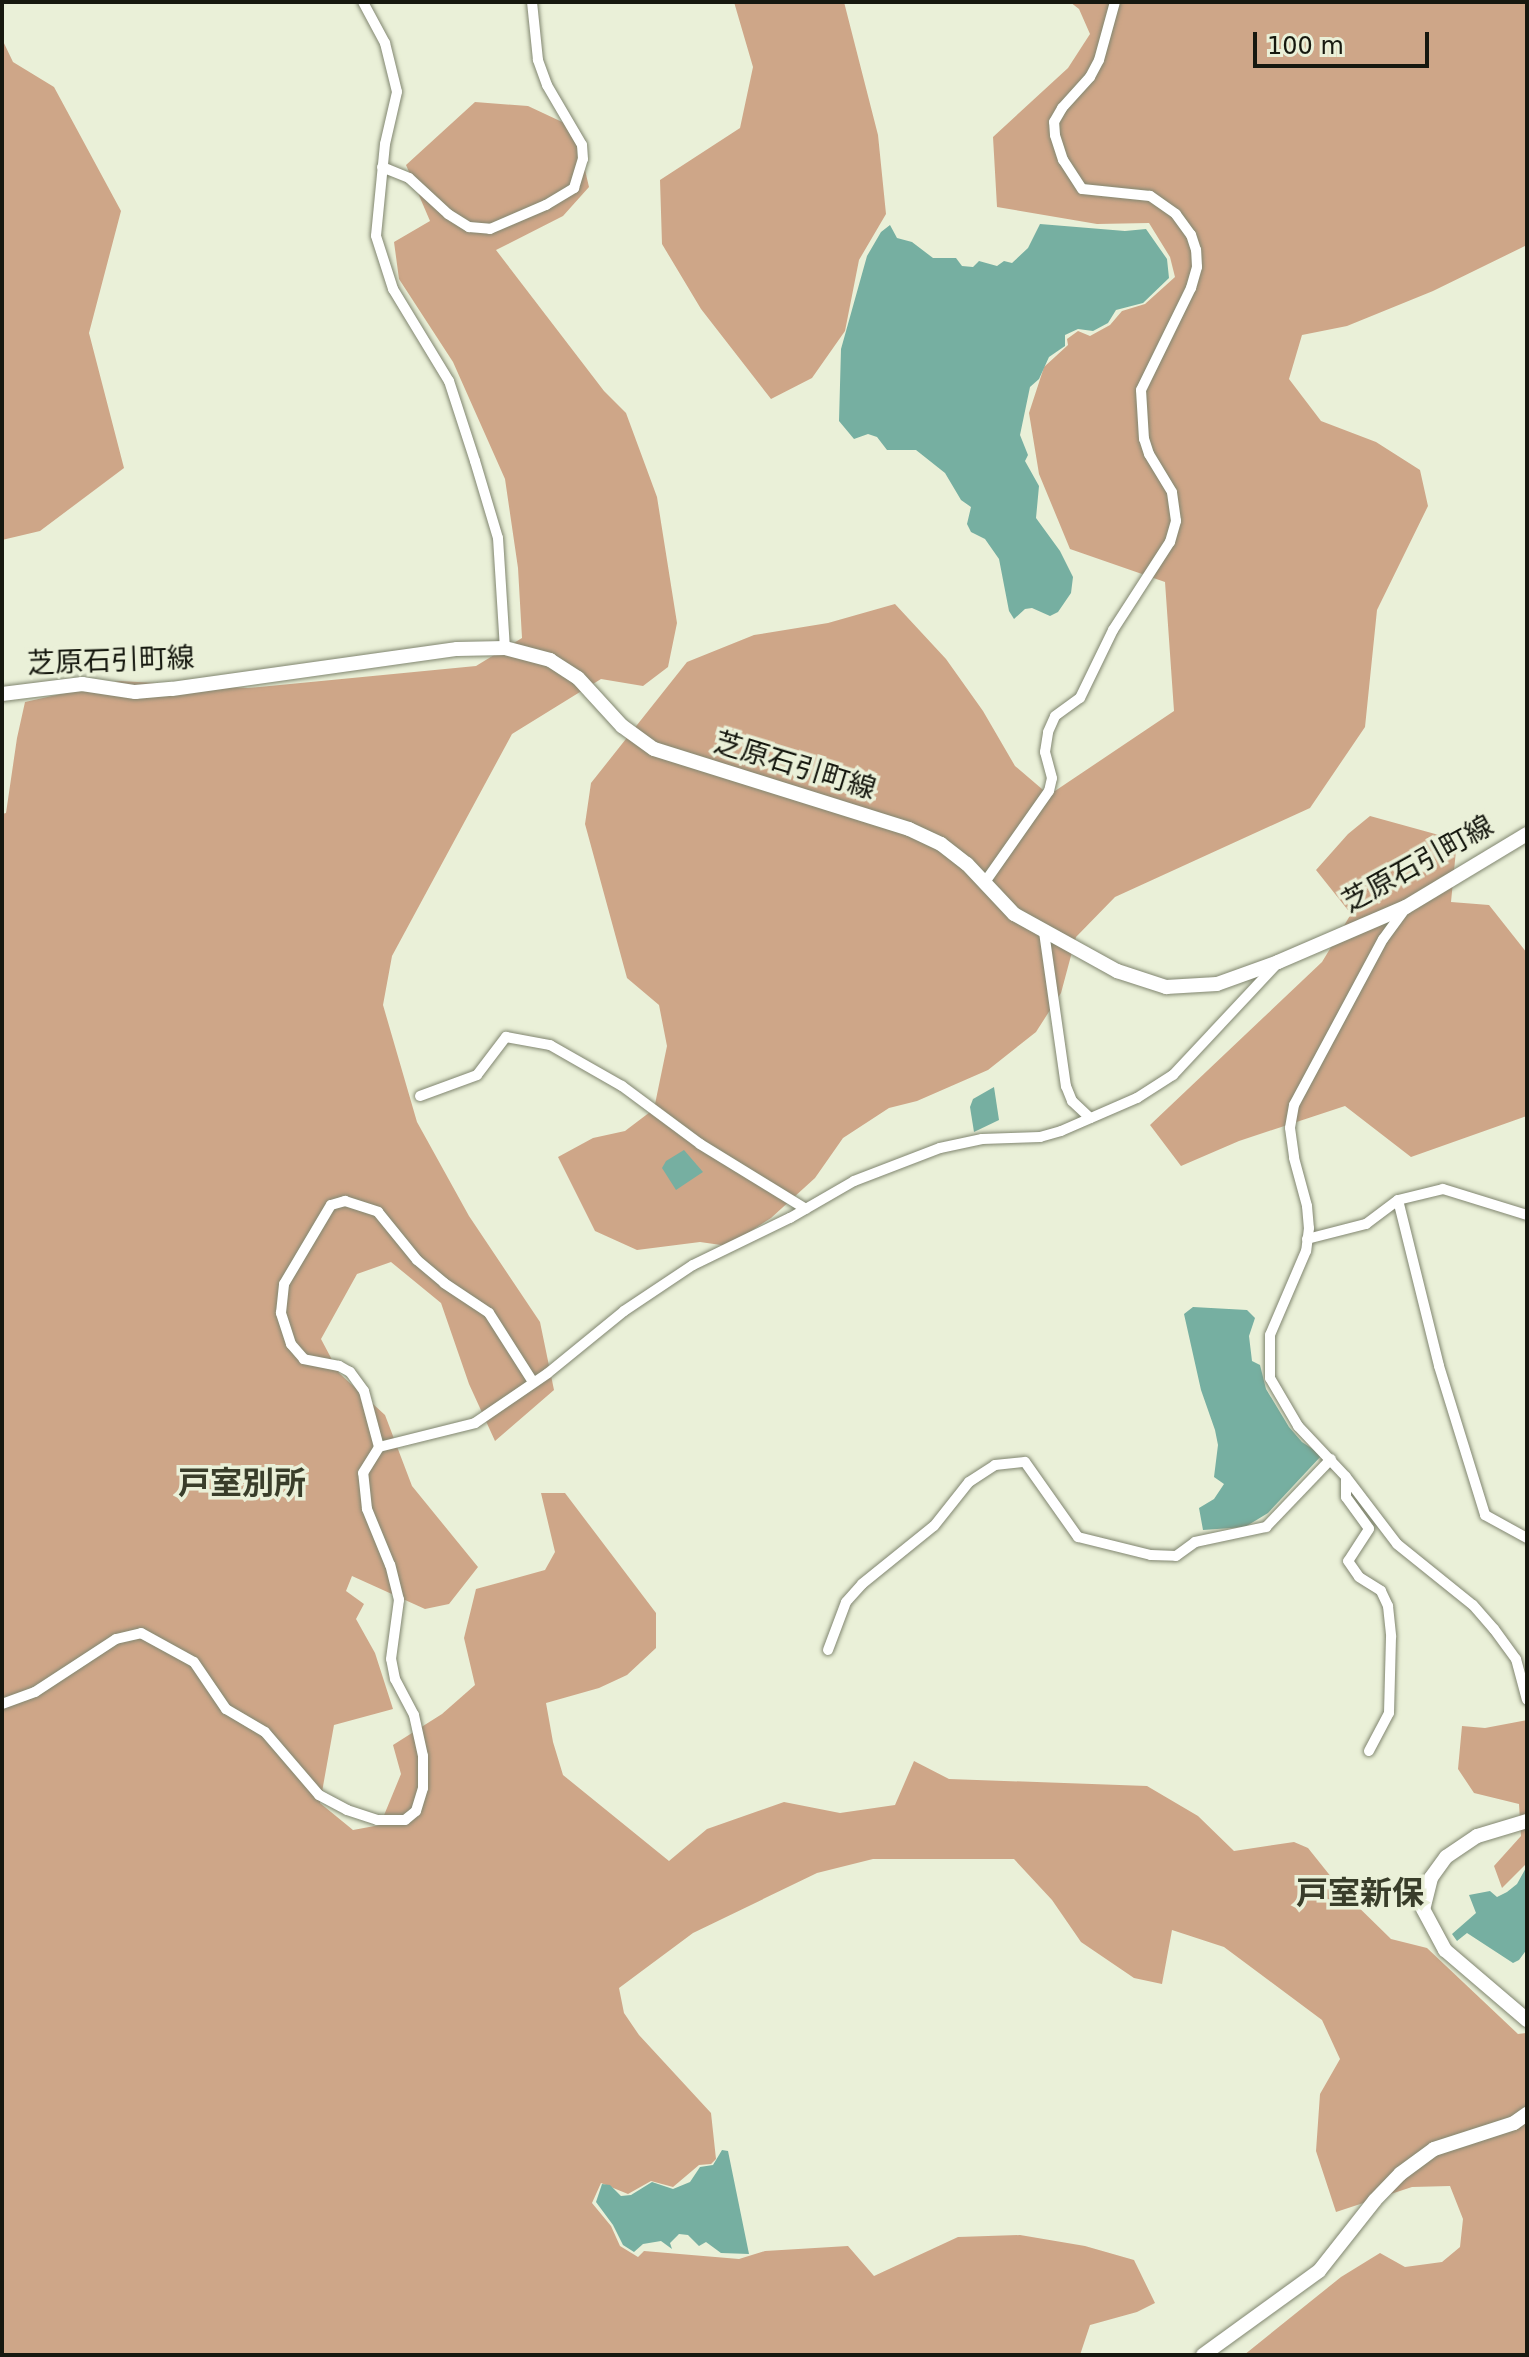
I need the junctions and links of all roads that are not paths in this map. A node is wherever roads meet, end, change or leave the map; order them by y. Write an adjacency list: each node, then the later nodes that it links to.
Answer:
1 (363, 2): 4 (street)
2 (532, 2): 4 (street)
3 (1115, 2): 8 (street)
4 (382, 167): 5 (street)
5 (505, 648): 6 (main road, 芝原石引町線); 8 (main road, 芝原石引町線)
6 (2, 694)
7 (1527, 834): 9 (main road, 芝原石引町線)
8 (985, 882): 10 (main road, 芝原石引町線)
9 (1406, 907): 11 (main road, 芝原石引町線); 17 (street)
10 (1044, 932): 11 (main road, 芝原石引町線); 13 (street)
11 (1278, 962): 13 (street)
12 (420, 1096): 15 (street)
13 (1090, 1118): 15 (street)
14 (1398, 1200): 16 (street); 17 (street); 22 (street)
15 (806, 1209): 18 (street)
16 (1527, 1215)
17 (1307, 1239): 20 (street)
18 (533, 1382): 19 (street); 19 (street)
19 (379, 1447): 25 (street)
20 (1331, 1459): 21 (street); 23 (street)
21 (1346, 1477): 24 (street); 26 (street)
22 (1527, 1538)
23 (828, 1650)
24 (1527, 1700)
25 (2, 1704)
26 (1369, 1751)
27 (1527, 1821): 28 (main road)
28 (1527, 2020)
29 (1527, 2114): 30 (main road)
30 (1203, 2355)

